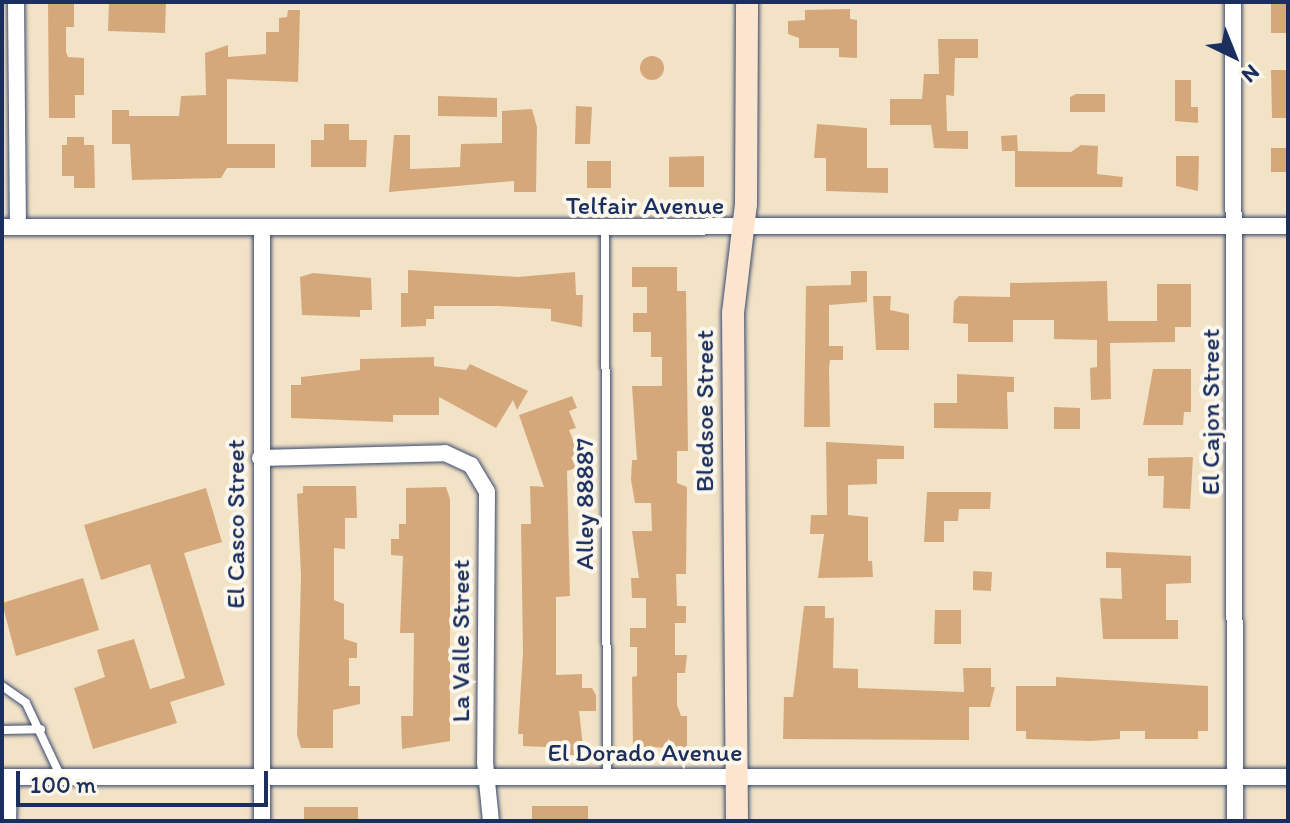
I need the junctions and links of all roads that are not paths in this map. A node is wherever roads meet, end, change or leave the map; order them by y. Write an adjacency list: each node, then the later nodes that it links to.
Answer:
1 (16, 2): 6 (street)
2 (747, 2): 8 (street, Bledsoe Street)
3 (1233, 2): 4 (street, El Cajon Street)
4 (1234, 226): 5 (street, Telfair Avenue); 8 (street, Telfair Avenue); 19 (street, El Cajon Street)
5 (1288, 226)
6 (10, 227): 7 (street, Telfair Avenue)
7 (262, 227): 9 (street, Telfair Avenue); 10 (street, El Casco Street)
8 (741, 229): 9 (street, Telfair Avenue); 18 (street, Bledsoe Street)
9 (605, 231): 21 (lane, Alley 88887)
10 (260, 458): 14 (street, La Valle Street); 17 (street, El Casco Street)
11 (2, 686): 12 (lane)
12 (41, 729): 13 (lane); 16 (lane)
13 (2, 730)
14 (487, 776): 17 (street, El Dorado Avenue); 21 (street, El Dorado Avenue); 24 (street, La Valle Street)
15 (5, 777): 16 (street, El Dorado Avenue); 22 (street)
16 (61, 777): 17 (street, El Dorado Avenue)
17 (262, 777): 23 (street, El Casco Street)
18 (737, 777): 19 (street, El Dorado Avenue); 21 (street, El Dorado Avenue); 25 (street, Bledsoe Street)
19 (1235, 777): 20 (street, El Dorado Avenue); 26 (street, El Cajon Street)
20 (1288, 777)
21 (607, 778)
22 (8, 821)
23 (262, 821)
24 (491, 821)
25 (737, 821)
26 (1235, 821)

